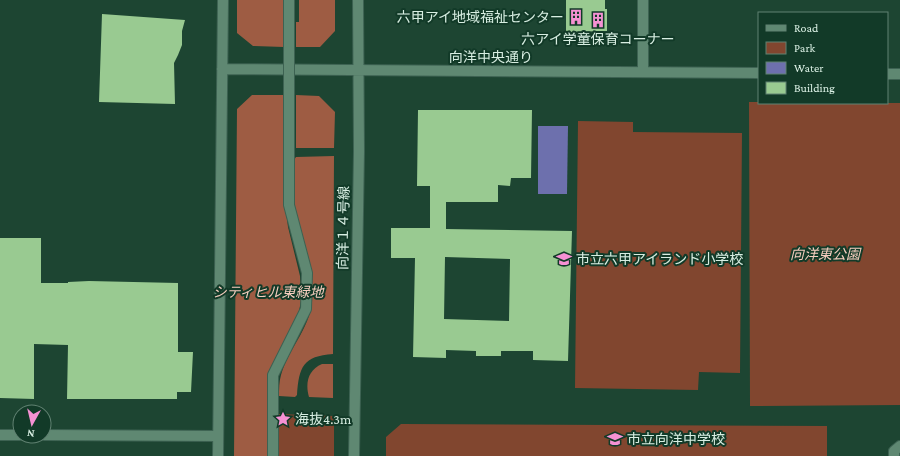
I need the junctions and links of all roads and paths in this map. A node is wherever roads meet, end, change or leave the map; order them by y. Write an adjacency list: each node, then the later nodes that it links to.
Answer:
1 (223, 0): 5 (street)
2 (289, 0): 17 (street, bridge)
3 (358, 0): 6 (street, 向洋１４号線)
4 (643, 0): 7 (street)
5 (222, 69): 6 (street, 向洋中央通り); 14 (street)
6 (357, 70): 7 (street, 向洋中央通り); 18 (street, 向洋１４号線)
7 (643, 72): 8 (street, 向洋中央通り)
8 (758, 73)
9 (888, 74): 10 (street)
10 (900, 74)
11 (0, 434): 12 (street)
12 (12, 435)
13 (52, 435): 14 (street)
14 (218, 436): 16 (street)
15 (900, 446): 19 (street)
16 (218, 456)
17 (273, 456)
18 (354, 456)
19 (894, 456)

